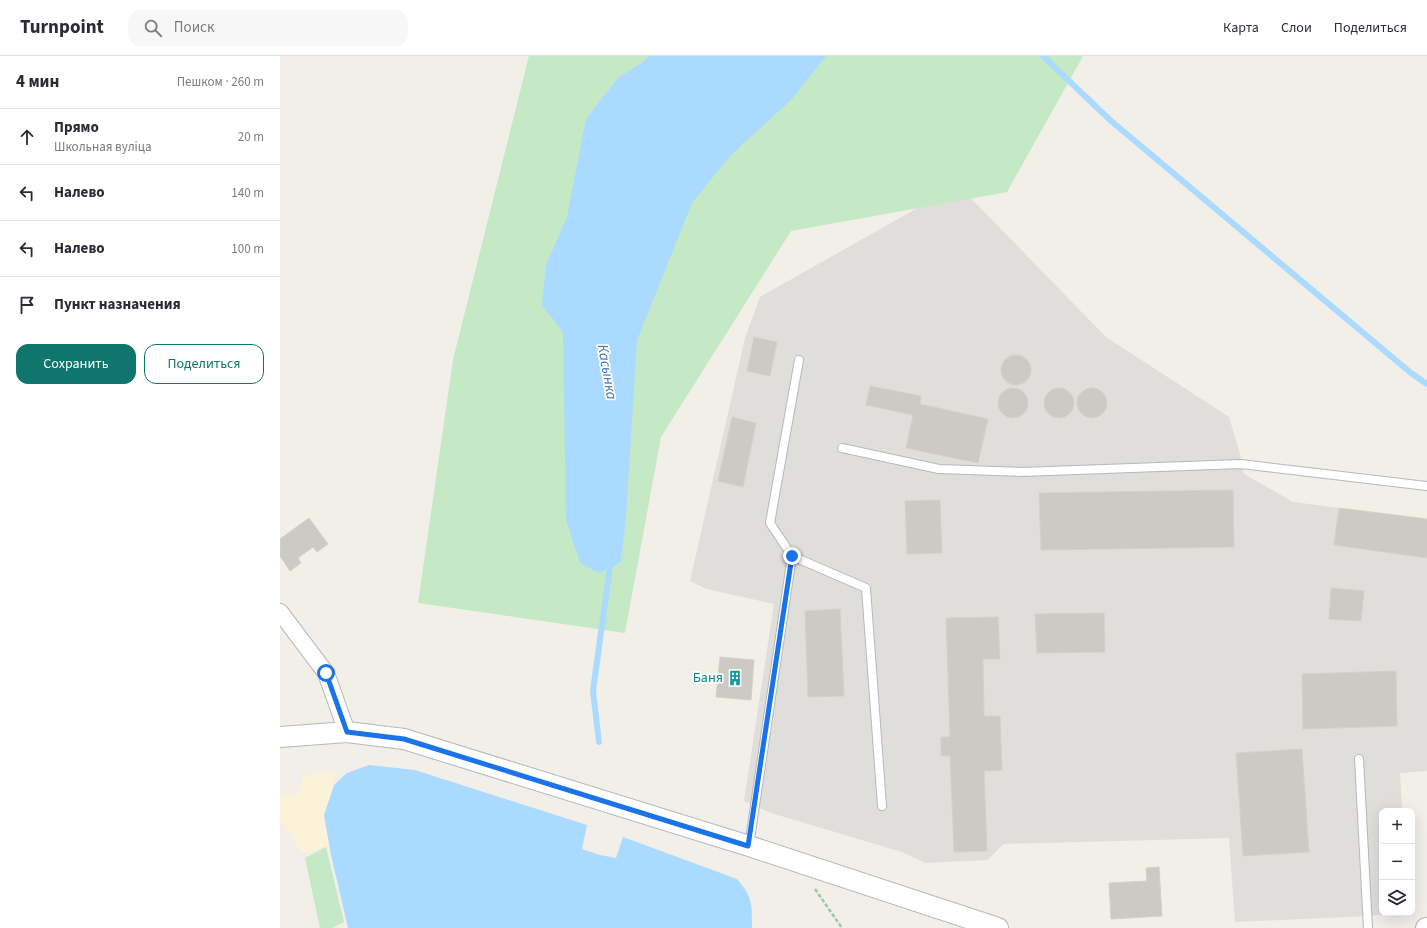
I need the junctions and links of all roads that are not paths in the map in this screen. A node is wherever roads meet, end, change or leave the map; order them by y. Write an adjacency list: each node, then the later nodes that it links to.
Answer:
1 (799, 360): 4 (lane)
2 (842, 448): 3 (lane)
3 (1427, 486)
4 (792, 556): 9 (lane); 10 (lane)
5 (280, 612): 6 (street)
6 (347, 732): 7 (street); 10 (street)
7 (280, 737)
8 (1359, 759): 12 (lane)
9 (882, 806)
10 (748, 846): 11 (street)
11 (998, 928)
12 (1368, 928)

